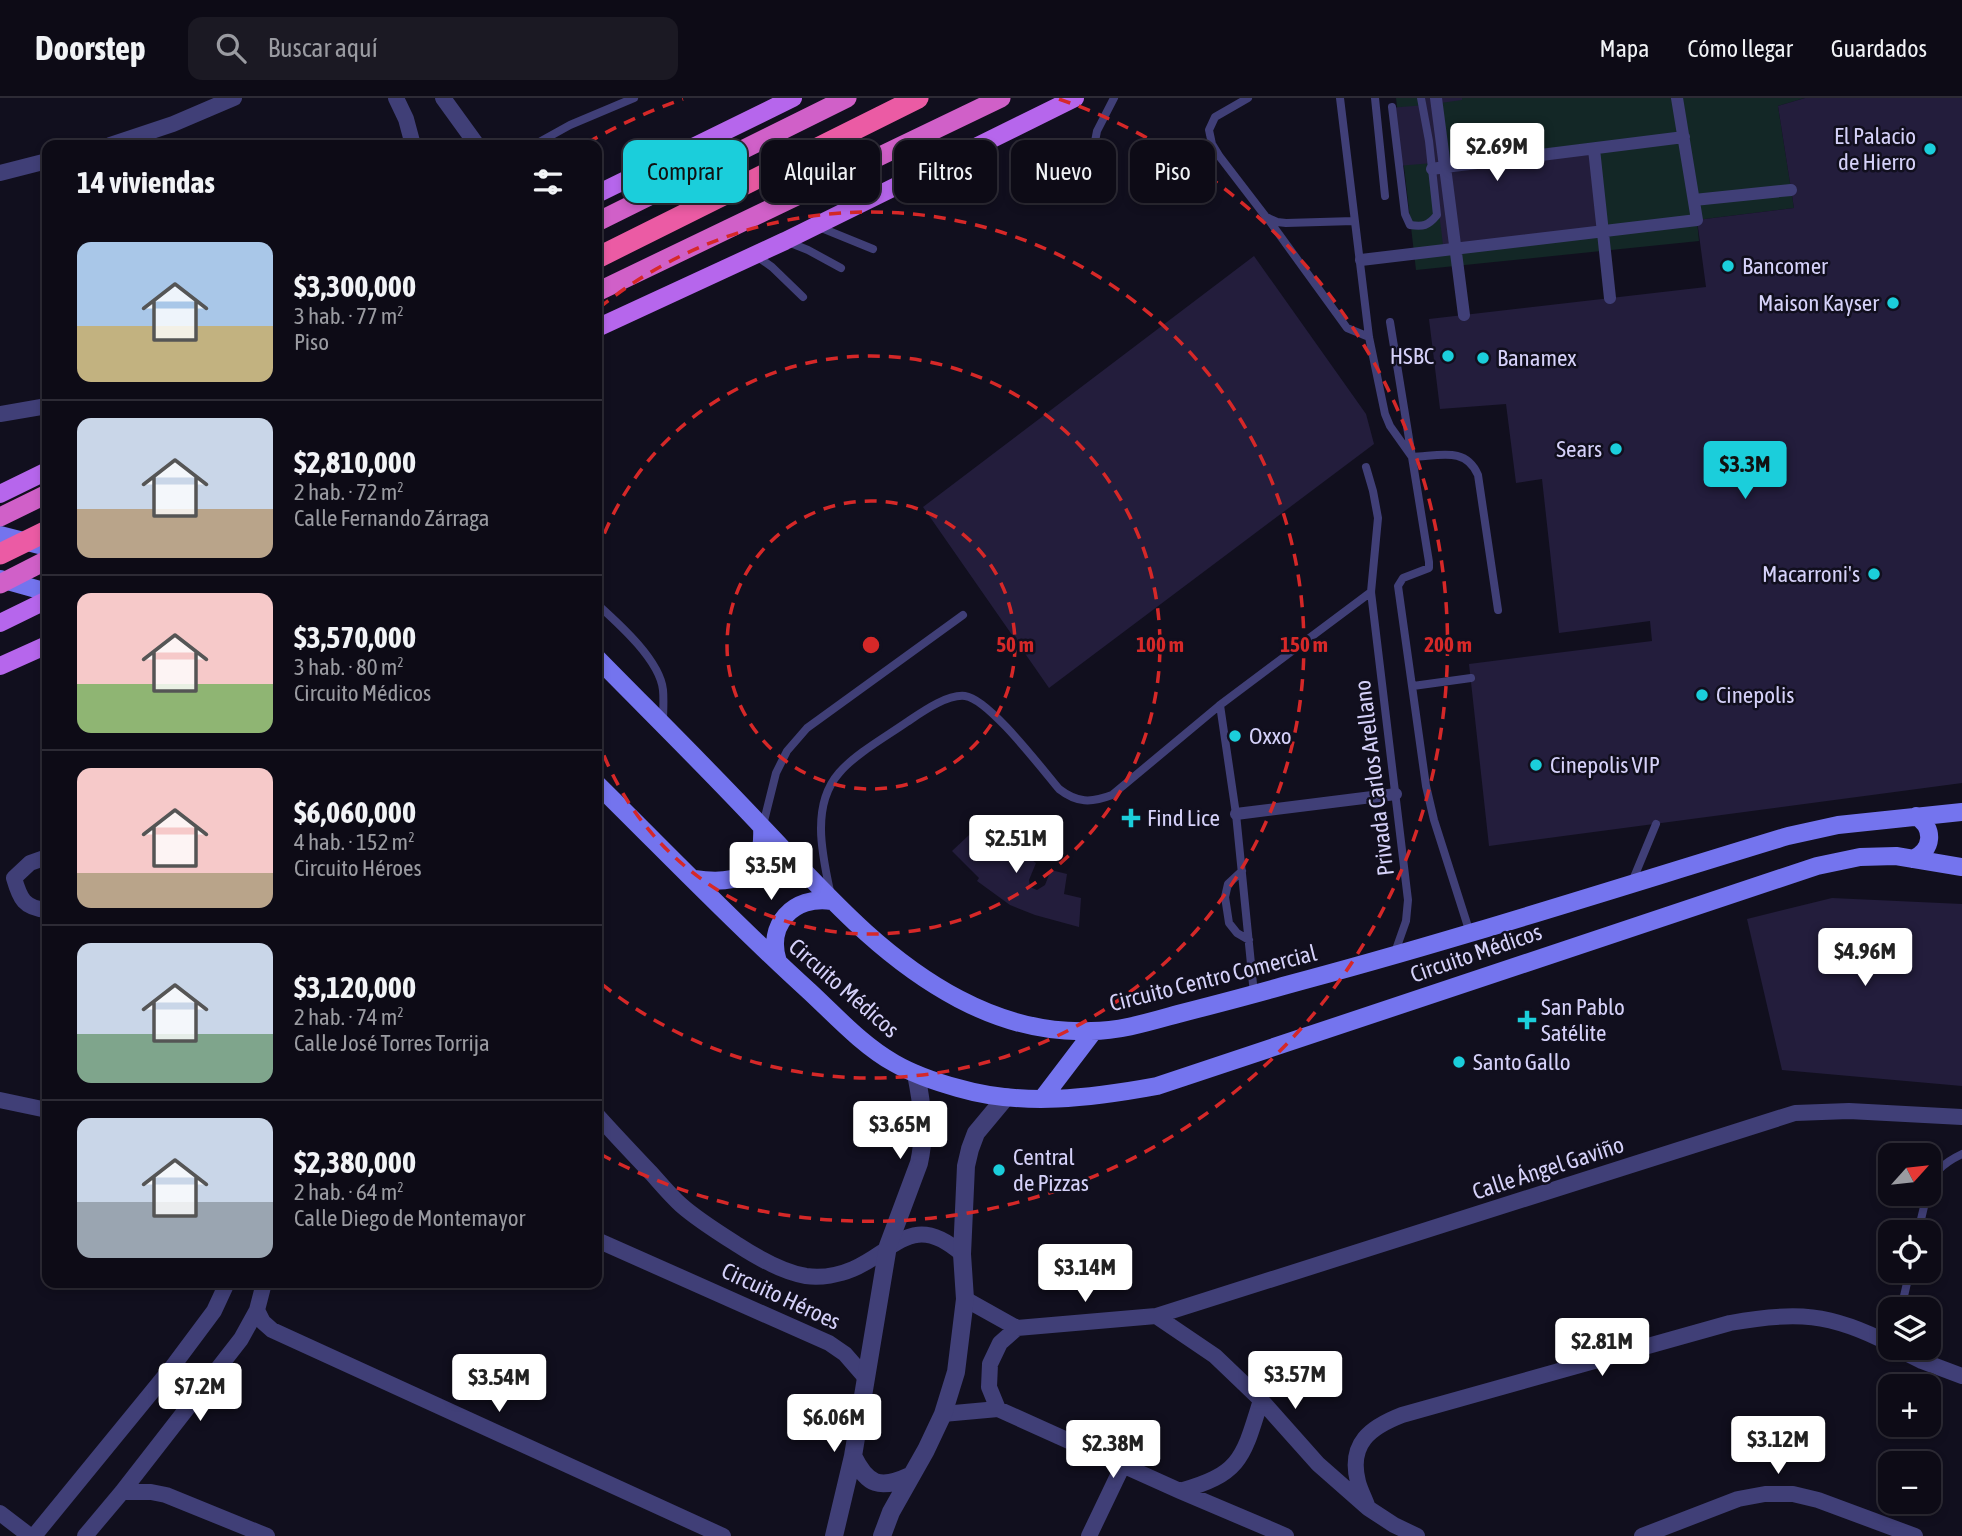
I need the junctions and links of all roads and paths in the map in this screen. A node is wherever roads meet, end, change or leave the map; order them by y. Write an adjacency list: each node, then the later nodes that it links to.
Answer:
1 (234, 98): 19 (street)
2 (396, 98): 20 (street)
3 (443, 98): 21 (street)
4 (634, 98): 22 (lane)
5 (793, 98): 28 (main road)
6 (847, 98): 35 (highway)
7 (918, 98): 43 (highway)
8 (1002, 98): 46 (highway)
9 (1076, 98): 37 (main road)
10 (1114, 98): 23 (lane)
11 (1248, 98): 34 (lane)
12 (1340, 98): 36 (lane)
13 (1375, 98): 32 (lane)
14 (1421, 98): 26 (lane)
15 (1436, 98): 26 (street)
16 (1677, 98): 18 (street)
17 (1392, 107): 26 (lane)
18 (1684, 137): 24 (street); 33 (street)
19 (125, 140)
20 (412, 140)
21 (473, 140)
22 (543, 140)
23 (1096, 140)
24 (1594, 149): 26 (street); 38 (street)
25 (42, 162): 27 (street)
26 (1438, 168): 40 (street)
27 (0, 173)
28 (622, 183): 29 (street); 31 (main road)
29 (602, 186)
30 (1791, 190): 33 (street)
31 (602, 192)
32 (1385, 196)
33 (1694, 201): 38 (street)
34 (1266, 217): 36 (lane); 52 (lane)
35 (602, 220)
36 (1354, 221): 44 (lane)
37 (816, 225): 39 (main road); 41 (lane)
38 (1603, 231): 40 (street); 48 (street)
39 (785, 241): 42 (main road); 45 (lane)
40 (1455, 248): 44 (street); 49 (street)
41 (873, 249)
42 (755, 255): 47 (lane); 51 (main road)
43 (602, 256)
44 (1361, 260): 52 (lane)
45 (841, 268)
46 (602, 290)
47 (803, 297)
48 (1611, 298)
49 (1464, 316)
50 (1391, 322): 55 (lane)
51 (602, 326)
52 (1369, 338): 55 (lane)
53 (42, 407): 54 (street)
54 (0, 414)
55 (1412, 457): 71 (lane); 78 (lane)
56 (1366, 467): 68 (lane, Privada Carlos Arellano)
57 (42, 473): 58 (main road)
58 (0, 494)
59 (42, 497): 60 (highway)
60 (0, 517)
61 (42, 533): 64 (highway, bridge)
62 (0, 535): 63 (main road)
63 (42, 546)
64 (0, 554)
65 (42, 562): 66 (highway, bridge)
66 (0, 582): 67 (main road)
67 (42, 591)
68 (1371, 592): 79 (lane); 82 (lane, Privada Carlos Arellano)
69 (42, 602): 73 (main road)
70 (602, 608): 80 (lane)
71 (1498, 610)
72 (963, 615): 87 (lane)
73 (0, 623)
74 (42, 647): 76 (main road)
75 (602, 664): 80 (main road, Circuito Centro Comercial)
76 (0, 666)
77 (1471, 678): 78 (lane)
78 (1413, 686): 96 (lane)
79 (1220, 705): 84 (lane); 94 (lane)
80 (663, 726): 87 (main road, Circuito Centro Comercial)
81 (602, 789): 92 (main road, Circuito Médicos)
82 (1396, 794): 84 (street); 98 (lane, Privada Carlos Arellano)
83 (1962, 812): 85 (main road, Circuito Centro Comercial)
84 (1236, 814): 91 (lane)
85 (1916, 816): 89 (main road); 93 (main road, Circuito Centro Comercial)
86 (1656, 824): 93 (lane)
87 (762, 827): 92 (main road); 94 (main road, Circuito Centro Comercial)
88 (42, 859): 95 (street)
89 (1913, 859): 90 (main road, Circuito Médicos); 104 (main road, Circuito Médicos)
90 (1962, 866)
91 (1242, 871): 97 (lane); 97 (lane)
92 (694, 879): 99 (main road, Circuito Médicos)
93 (1631, 884): 96 (main road, Circuito Centro Comercial)
94 (832, 901): 99 (main road); 101 (main road, Circuito Centro Comercial)
95 (42, 910)
96 (1470, 933): 98 (main road, Circuito Centro Comercial)
97 (1249, 940): 100 (lane)
98 (1394, 957): 100 (main road, Circuito Centro Comercial)
99 (778, 962): 102 (main road, Circuito Médicos)
100 (1254, 994): 101 (main road, Circuito Centro Comercial)
101 (1093, 1031): 104 (main road)
102 (916, 1074): 103 (main road, Circuito Médicos); 112 (street)
103 (1006, 1097): 104 (main road, Circuito Médicos); 113 (street)
104 (1042, 1099)
105 (0, 1100): 106 (street)
106 (42, 1109)
107 (1962, 1117): 118 (street, Calle Ángel Gaviño)
108 (602, 1120): 112 (street)
109 (1962, 1154): 110 (lane)
110 (1941, 1168)
111 (602, 1242): 123 (street, Circuito Héroes)
112 (888, 1247): 113 (street); 123 (street)
113 (962, 1254): 116 (street)
114 (225, 1288): 135 (street)
115 (263, 1288): 117 (street)
116 (965, 1299): 119 (street); 126 (street)
117 (257, 1310): 131 (street); 138 (street)
118 (1156, 1316): 119 (street); 124 (street)
119 (1017, 1328): 125 (street)
120 (1878, 1338): 132 (street)
121 (1920, 1360): 122 (street)
122 (1962, 1376)
123 (865, 1377): 127 (street)
124 (1261, 1400): 130 (street); 132 (street)
125 (998, 1409): 126 (street); 128 (street)
126 (943, 1413): 129 (street)
127 (853, 1456): 129 (street); 139 (street)
128 (1123, 1465): 130 (street); 141 (street)
129 (910, 1476): 140 (street)
130 (1180, 1491): 134 (street)
131 (122, 1492): 136 (street); 137 (street)
132 (1368, 1508): 142 (street)
133 (0, 1513): 135 (street)
134 (1276, 1534)
135 (32, 1536)
136 (85, 1536)
137 (267, 1536)
138 (723, 1536)
139 (834, 1536)
140 (882, 1536)
141 (1089, 1536)
142 (1417, 1536)
143 (1642, 1536): 144 (street)
144 (1915, 1536)

